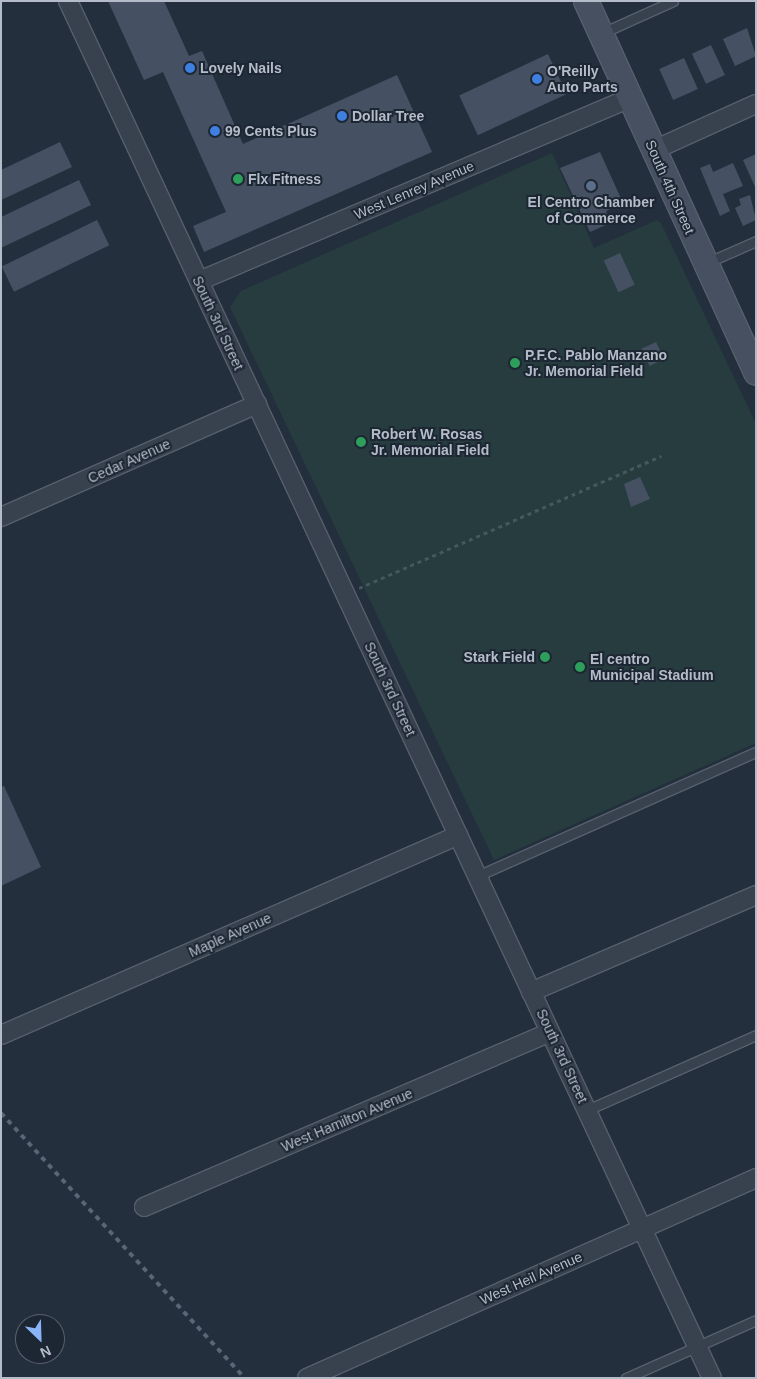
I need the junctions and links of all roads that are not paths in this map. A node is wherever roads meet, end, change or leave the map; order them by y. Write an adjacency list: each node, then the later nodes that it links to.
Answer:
1 (68, 1): 10 (street, South 3rd Street)
2 (586, 1): 4 (main road, South 4th Street)
3 (673, 1): 4 (lane)
4 (600, 34): 5 (main road, South 4th Street)
5 (630, 98): 7 (main road, South 4th Street); 10 (street, West Lenrey Avenue)
6 (756, 104): 7 (street)
7 (654, 150): 9 (main road, South 4th Street)
8 (756, 240): 9 (lane)
9 (705, 263): 11 (main road, South 4th Street)
10 (199, 281): 12 (street, South 3rd Street)
11 (756, 373)
12 (256, 404): 13 (street, Cedar Avenue); 15 (street, South 3rd Street)
13 (1, 517)
14 (756, 752): 16 (lane)
15 (458, 835): 16 (street, South 3rd Street); 20 (street, Maple Avenue)
16 (477, 876): 18 (street, South 3rd Street)
17 (756, 895): 18 (street)
18 (532, 992): 19 (street, South 3rd Street)
19 (550, 1032): 22 (street, South 3rd Street); 24 (street, West Hamilton Avenue)
20 (1, 1035)
21 (756, 1035): 22 (lane)
22 (587, 1110): 25 (street, South 3rd Street)
23 (756, 1178): 25 (street, West Heil Avenue)
24 (144, 1207)
25 (642, 1228): 27 (street, South 3rd Street); 28 (street, West Heil Avenue)
26 (756, 1320): 27 (lane)
27 (697, 1346): 29 (lane); 30 (street, South 3rd Street)
28 (307, 1378)
29 (626, 1378)
30 (712, 1378)

